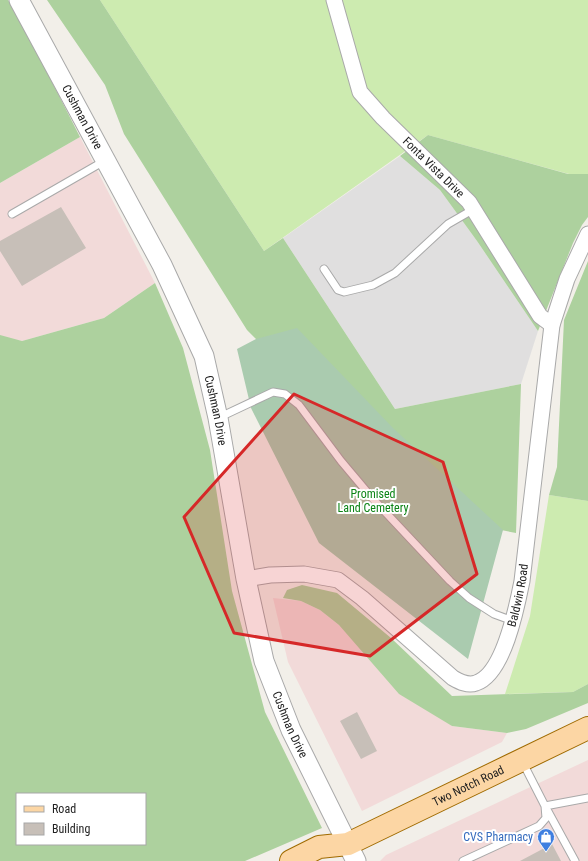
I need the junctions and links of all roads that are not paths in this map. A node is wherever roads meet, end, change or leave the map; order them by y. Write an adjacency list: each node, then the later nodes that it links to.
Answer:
1 (19, 0): 3 (street, Cushman Drive)
2 (334, 0): 4 (street, Fonta Vista Drive)
3 (106, 160): 5 (lane); 9 (street, Cushman Drive)
4 (474, 209): 7 (lane); 8 (street, Fonta Vista Drive)
5 (12, 214)
6 (588, 234): 8 (street, Baldwin Road)
7 (324, 269)
8 (552, 326): 11 (street, Baldwin Road)
9 (218, 418): 10 (street, Cushman Drive); 11 (lane)
10 (246, 579): 11 (street, Baldwin Road); 16 (street, Cushman Drive)
11 (513, 621)
12 (588, 728): 13 (main road, Two Notch Road)
13 (522, 761): 15 (lane); 16 (main road, Two Notch Road)
14 (588, 798): 15 (lane)
15 (545, 806): 19 (lane); 20 (lane)
16 (352, 853): 17 (main road, Two Notch Road); 18 (main road, Two Notch Road)
17 (291, 861)
18 (333, 861)
19 (463, 861)
20 (575, 861)

